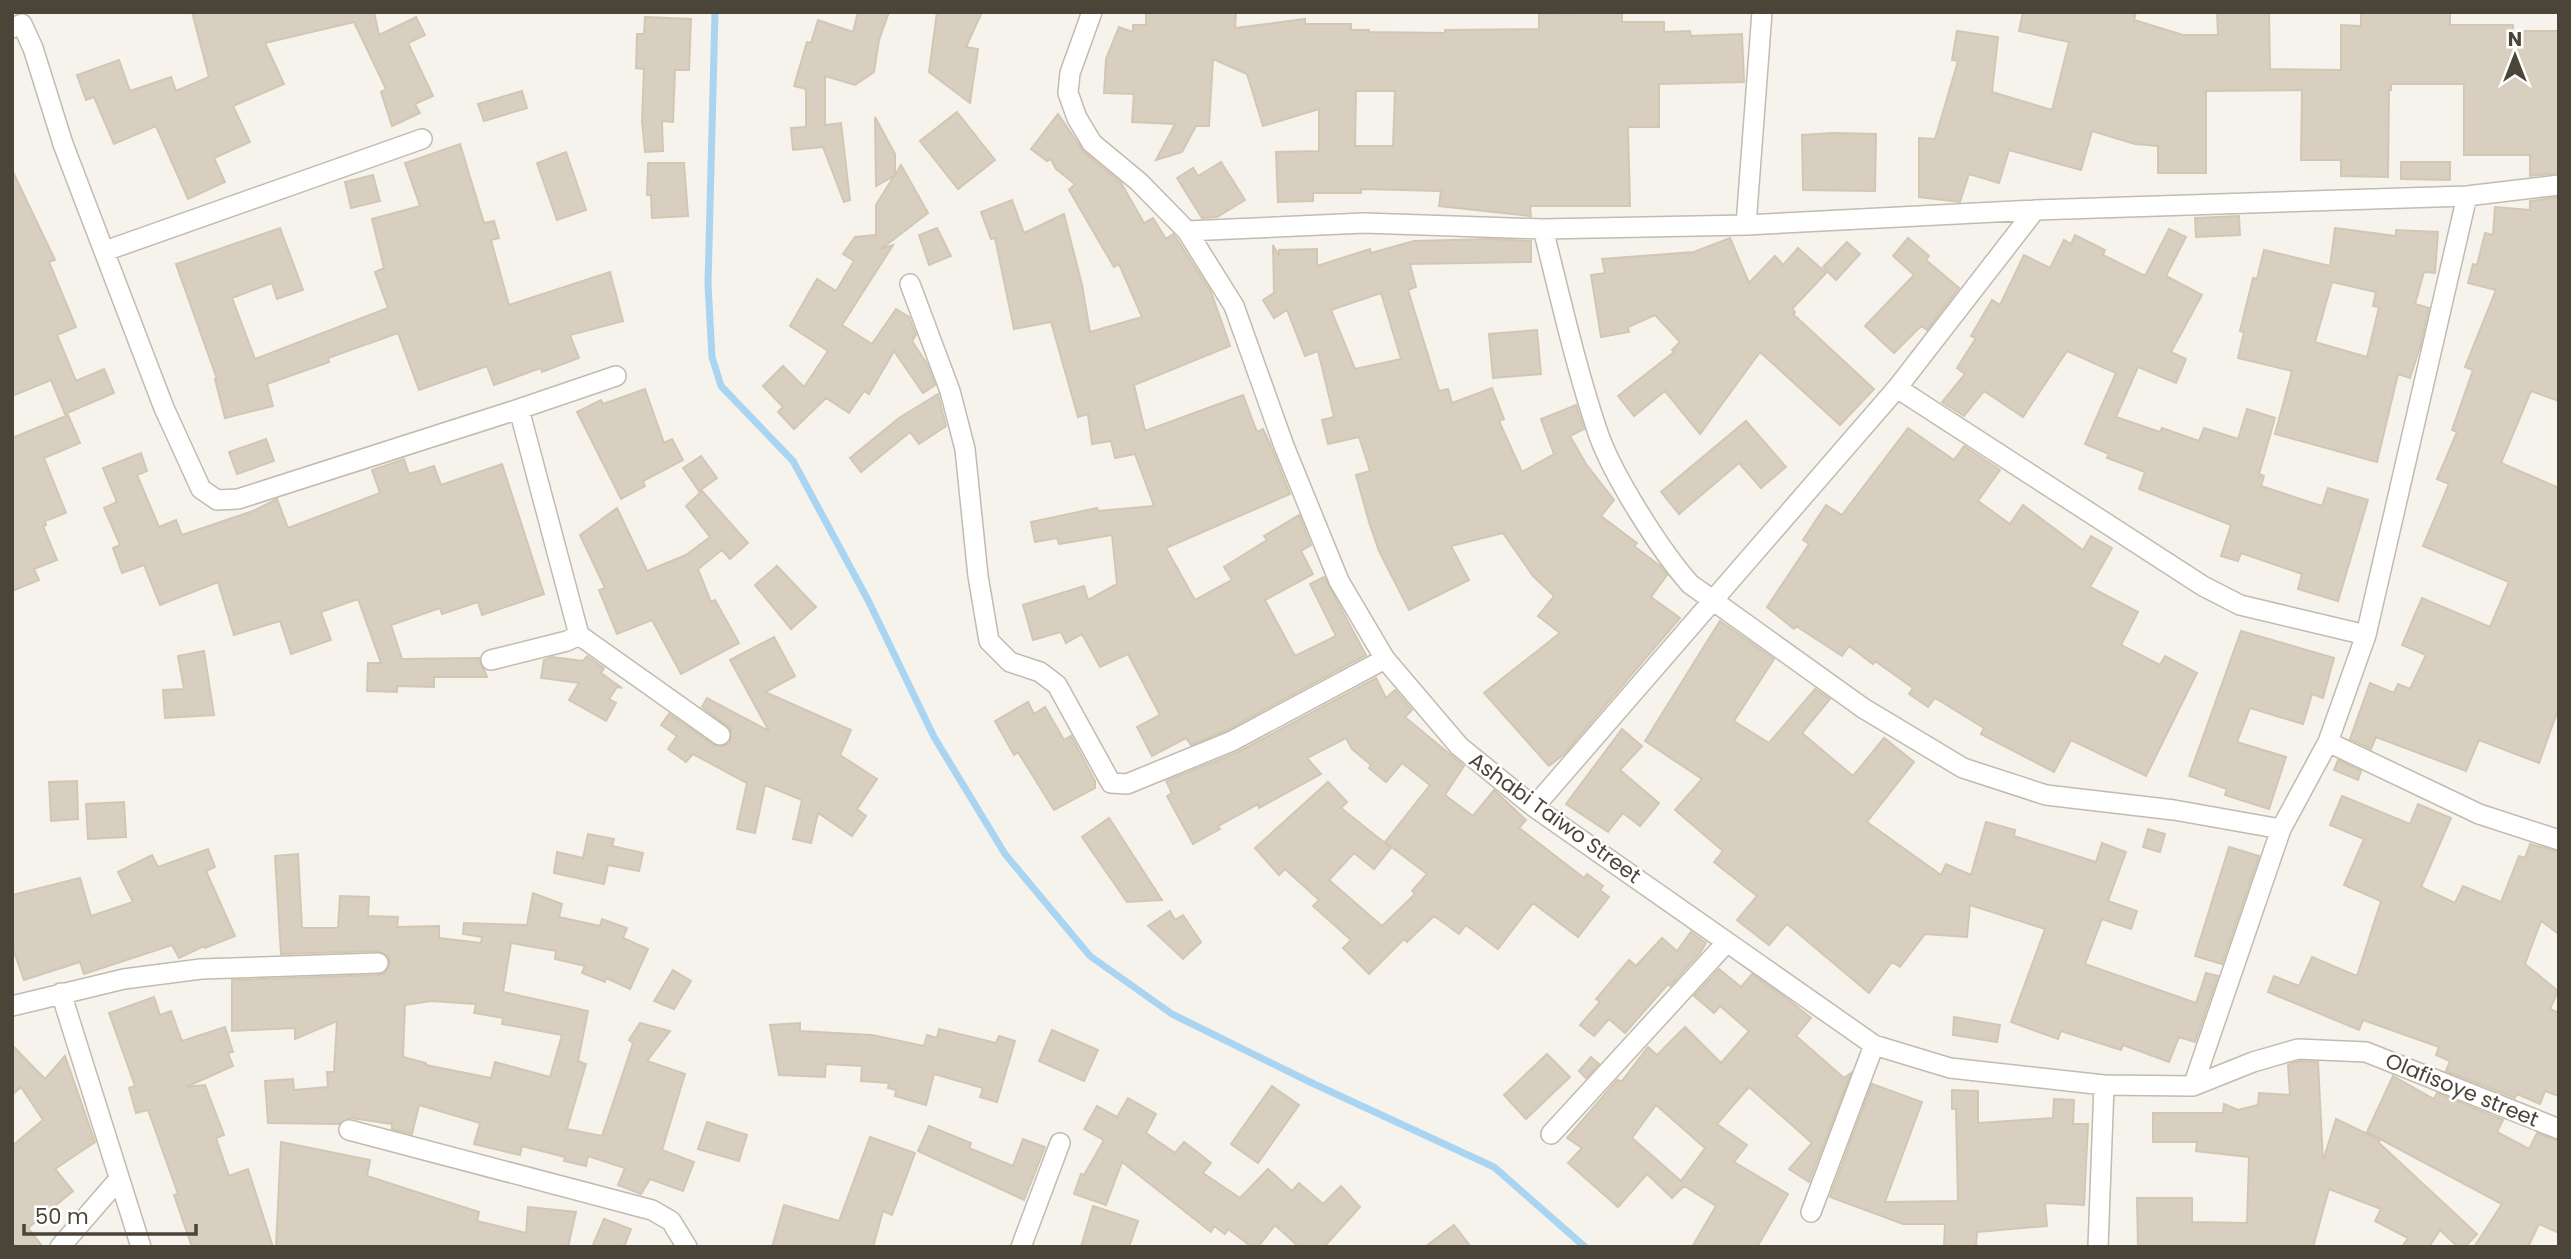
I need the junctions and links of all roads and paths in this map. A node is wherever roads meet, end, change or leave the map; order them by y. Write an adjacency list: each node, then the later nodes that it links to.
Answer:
1 (1092, 12): 10 (street, Ashabi Taiwo Street)
2 (1762, 12): 8 (street)
3 (18, 21): 11 (street)
4 (422, 139): 11 (street)
5 (2559, 185): 6 (street)
6 (2467, 196): 7 (street); 18 (street)
7 (2035, 210): 8 (street); 14 (street)
8 (1746, 225): 9 (street)
9 (1544, 229): 10 (street); 16 (street)
10 (1187, 231): 19 (street, Ashabi Taiwo Street)
11 (105, 251): 15 (street)
12 (910, 284): 19 (street)
13 (616, 376): 15 (street)
14 (1897, 388): 16 (street); 18 (street)
15 (519, 409): 17 (street)
16 (1713, 600): 23 (street); 24 (street)
17 (579, 635): 20 (street); 21 (street)
18 (2366, 635): 22 (street)
19 (1385, 659): 23 (street, Ashabi Taiwo Street)
20 (491, 660)
21 (720, 735)
22 (2328, 741): 24 (street); 25 (street)
23 (1534, 807): 26 (street, Ashabi Taiwo Street)
24 (2281, 829): 33 (street)
25 (2559, 841)
26 (1727, 942): 30 (street, Ashabi Taiwo Street); 36 (street)
27 (378, 962): 28 (street)
28 (61, 993): 29 (street); 38 (street)
29 (12, 1006)
30 (1874, 1045): 32 (street, Ashabi Taiwo Street); 39 (street)
31 (2365, 1052): 33 (street, Ashabi Taiwo Street); 34 (street, Olafisoye street)
32 (2104, 1085): 33 (street, Ashabi Taiwo Street); 44 (street)
33 (2193, 1086)
34 (2559, 1129)
35 (349, 1130): 42 (street)
36 (1551, 1134)
37 (1060, 1143): 43 (street)
38 (119, 1179): 40 (street); 41 (street)
39 (1811, 1212)
40 (60, 1247)
41 (141, 1247)
42 (687, 1247)
43 (1021, 1247)
44 (2098, 1247)

